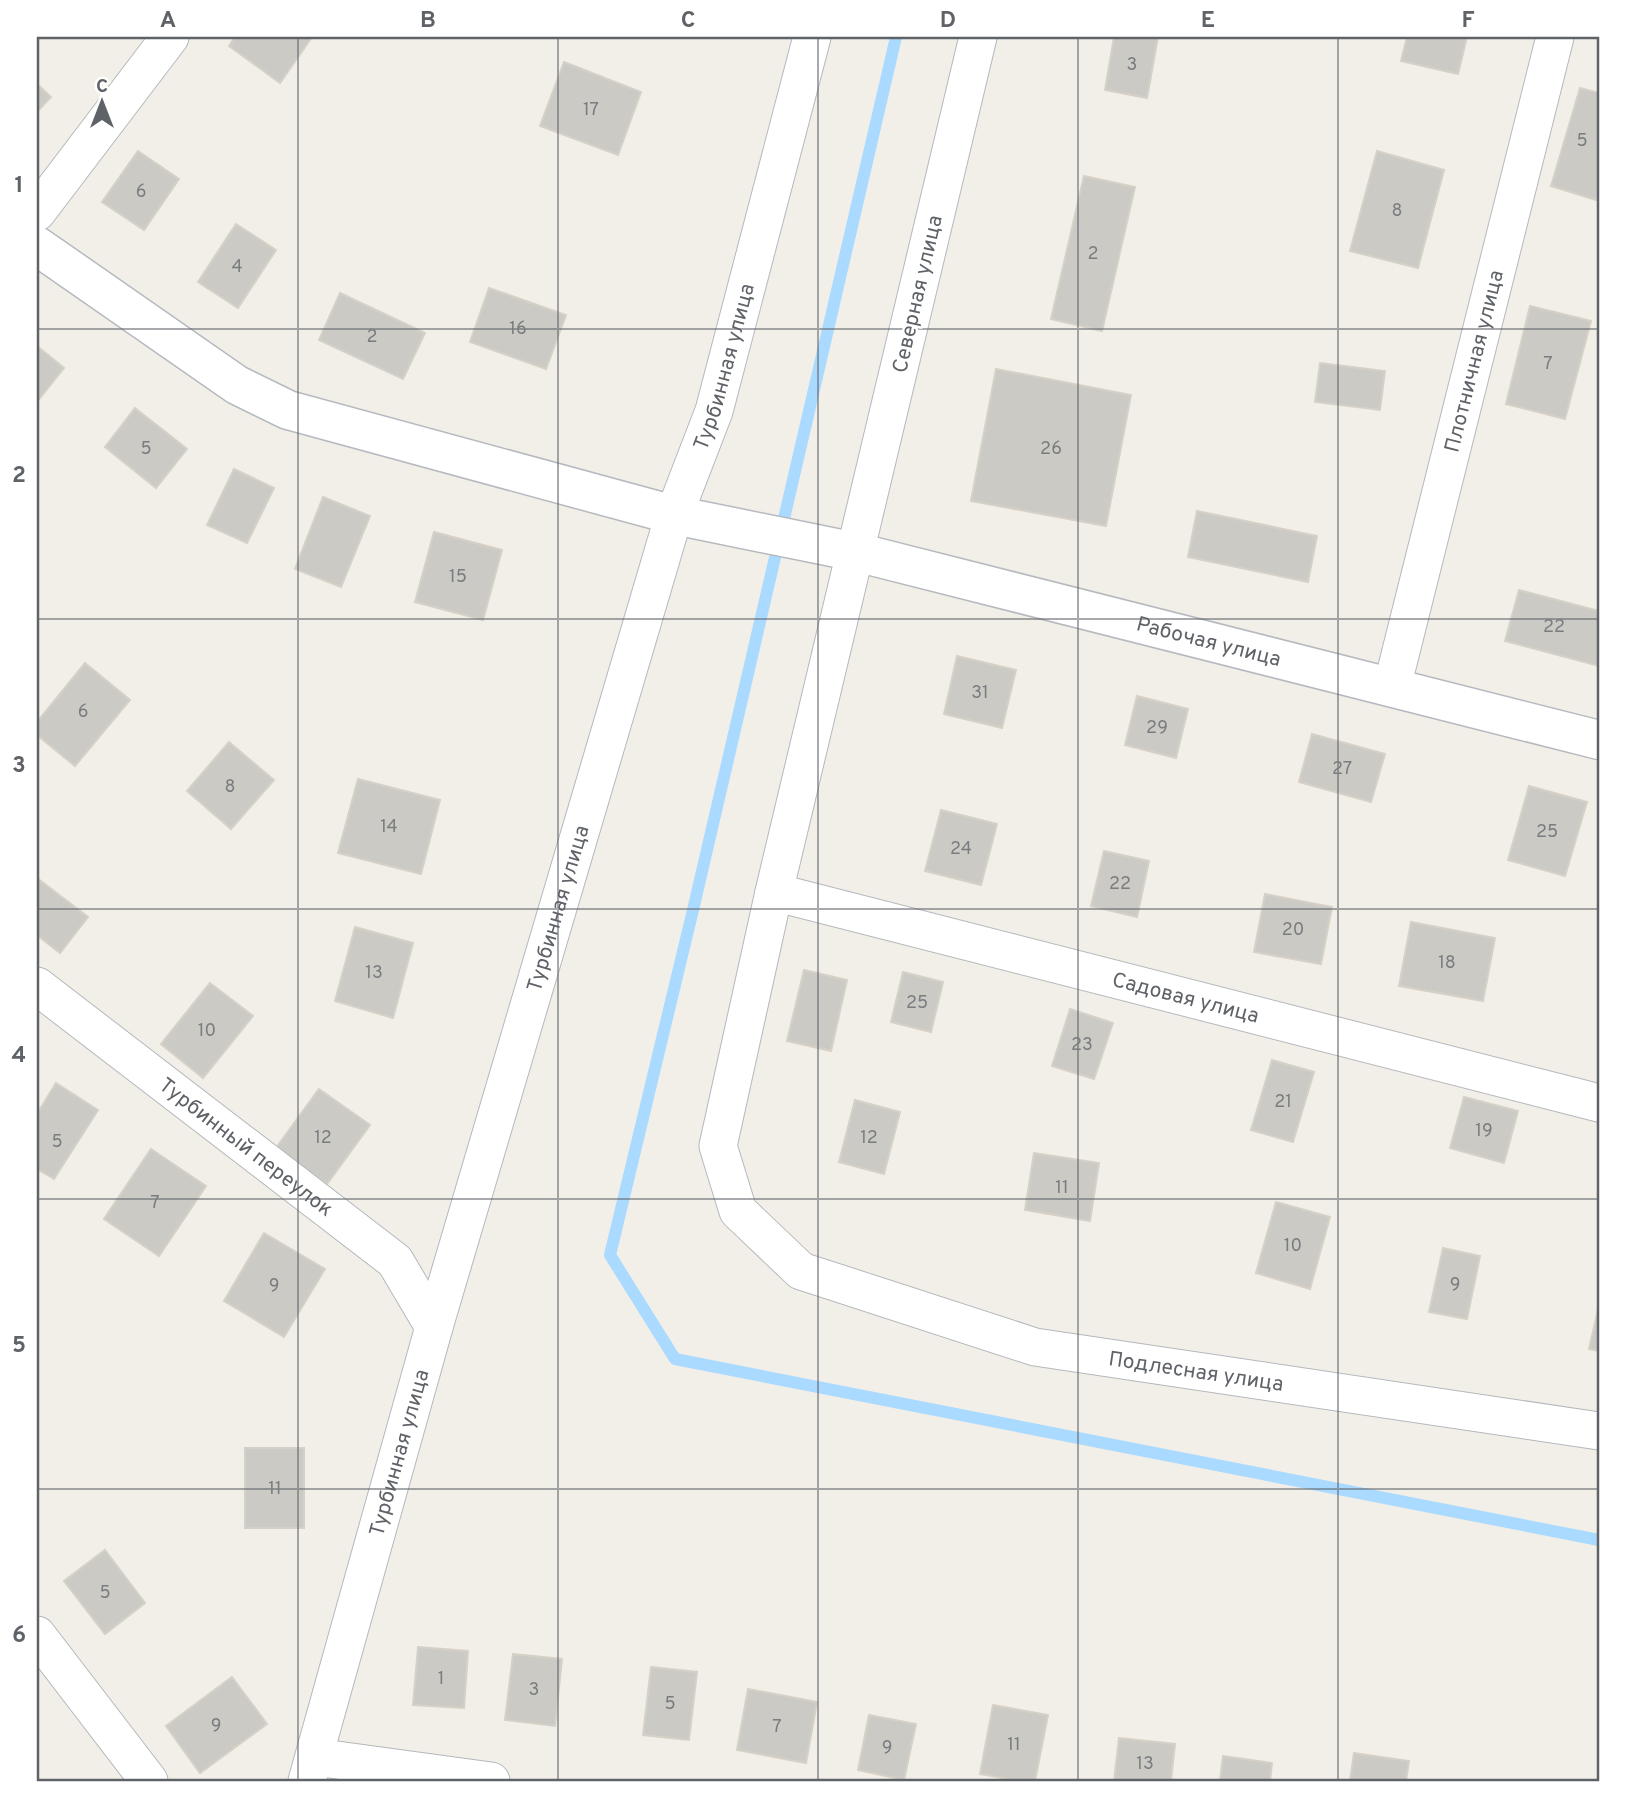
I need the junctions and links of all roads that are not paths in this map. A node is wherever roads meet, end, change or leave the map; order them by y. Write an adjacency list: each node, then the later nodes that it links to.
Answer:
1 (170, 37): 5 (street)
2 (812, 37): 7 (street, Турбинная улица)
3 (978, 37): 8 (street, Северная улица)
4 (1555, 37): 9 (street, Плотничная улица)
5 (37, 212)
6 (37, 246): 7 (street, Рабочая улица)
7 (674, 515): 8 (street, Рабочая улица); 15 (street, Турбинная улица)
8 (856, 552): 9 (street, Рабочая улица); 11 (street, Северная улица)
9 (1392, 687): 10 (street, Рабочая улица)
10 (1599, 740)
11 (774, 892): 13 (street, Садовая улица); 14 (street, Северная улица)
12 (37, 986): 15 (street, Турбинный переулок)
13 (1599, 1103)
14 (801, 1271): 16 (street, Подлесная улица)
15 (434, 1328): 18 (street, Турбинная улица)
16 (1599, 1432)
17 (37, 1635): 19 (street)
18 (311, 1769): 20 (street)
19 (149, 1781)
20 (491, 1781)

